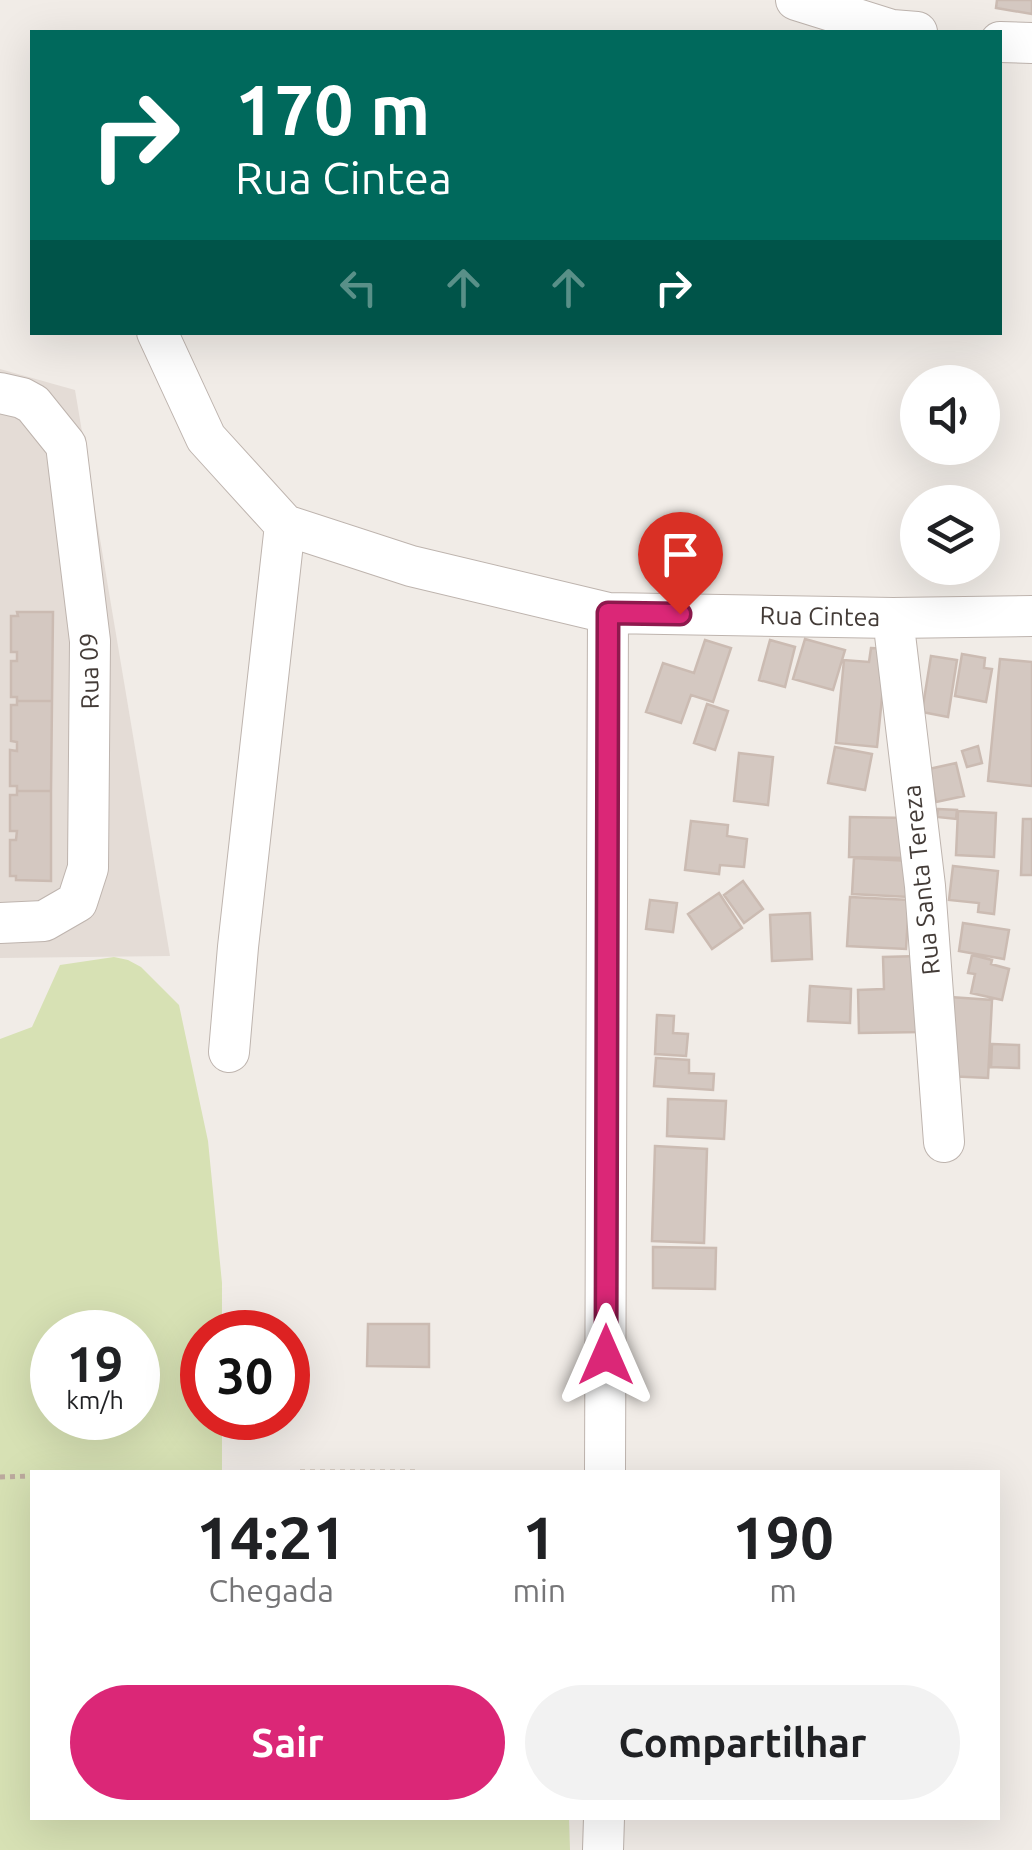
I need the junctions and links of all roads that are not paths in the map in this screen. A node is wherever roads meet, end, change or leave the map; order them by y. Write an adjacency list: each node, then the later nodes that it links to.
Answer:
1 (796, 0): 2 (street)
2 (892, 30)
3 (1002, 42): 4 (street)
4 (1032, 44)
5 (158, 335): 7 (street)
6 (0, 393): 11 (street, Rua 09)
7 (285, 525): 8 (street, Rua Cintea); 12 (street)
8 (608, 613): 10 (street, Rua Cintea); 14 (street)
9 (1032, 616): 10 (street, Rua Cintea)
10 (893, 618): 13 (street, Rua Santa Tereza)
11 (0, 922)
12 (228, 1052)
13 (944, 1142)
14 (605, 1470)
15 (604, 1820): 16 (street)
16 (604, 1850)

